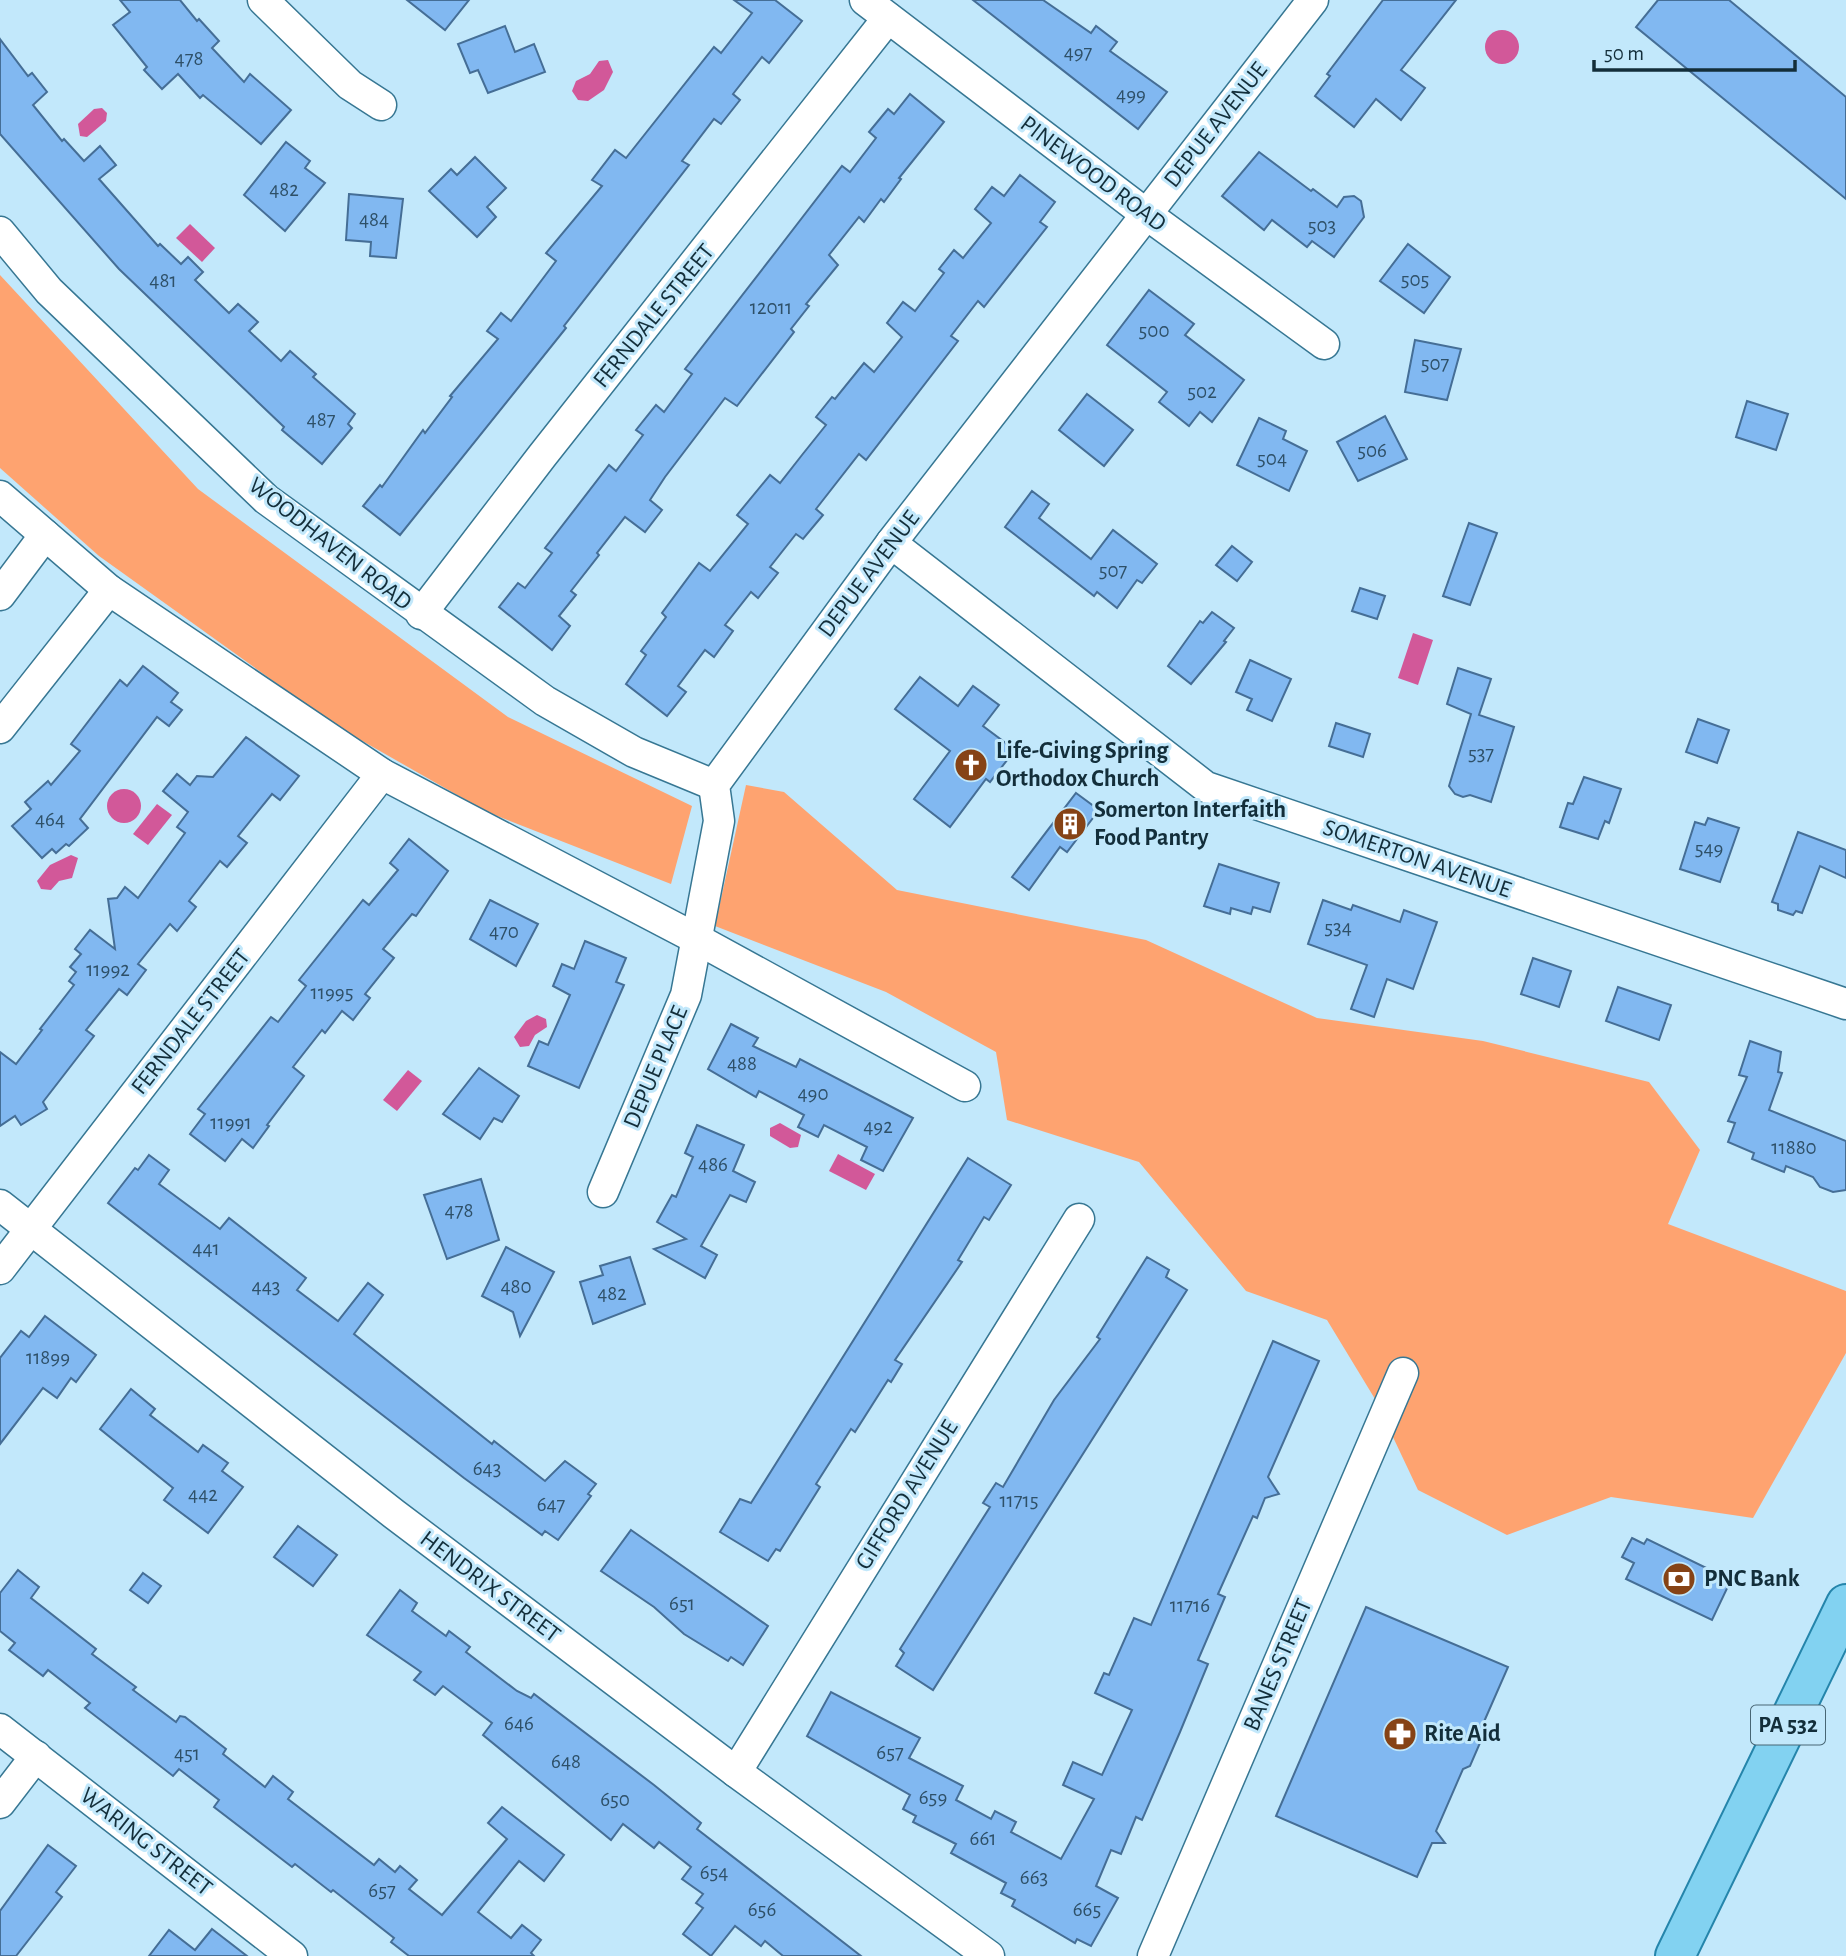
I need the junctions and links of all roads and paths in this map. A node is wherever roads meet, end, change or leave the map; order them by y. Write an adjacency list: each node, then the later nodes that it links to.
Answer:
1 (263, 0): 4 (street)
2 (1312, 0): 5 (street, DEPUE AVENUE)
3 (876, 9): 5 (street, PINEWOOD ROAD); 13 (street, FERNDALE STREET)
4 (381, 105)
5 (1146, 214): 7 (street, PINEWOOD ROAD); 10 (street, DEPUE AVENUE)
6 (0, 232): 13 (street, WOODHAVEN ROAD)
7 (1324, 344)
8 (0, 496): 9 (street)
9 (45, 535): 11 (street); 12 (street)
10 (891, 543): 16 (street, DEPUE AVENUE); 18 (street, SOMERTON AVENUE)
11 (109, 590): 14 (street); 15 (street)
12 (0, 595)
13 (421, 614): 16 (street, WOODHAVEN ROAD)
14 (0, 728)
15 (382, 774): 17 (street); 23 (street, FERNDALE STREET)
16 (714, 785): 17 (street)
17 (695, 938): 19 (street); 20 (street, DEPUE PLACE)
18 (1846, 1004)
19 (965, 1086)
20 (603, 1192)
21 (0, 1206): 23 (street, HENDRIX STREET)
22 (1079, 1219): 29 (street, GIFFORD AVENUE)
23 (32, 1230): 24 (street, FERNDALE STREET); 29 (street, HENDRIX STREET)
24 (0, 1269)
25 (1403, 1373): 33 (street, BANES STREET)
26 (1846, 1604): 34 (main road, PA 532)
27 (0, 1729): 28 (street, WARING STREET)
28 (36, 1756): 30 (street); 31 (street, WARING STREET)
29 (736, 1772): 32 (street, HENDRIX STREET)
30 (0, 1803)
31 (292, 1956)
32 (989, 1956)
33 (1153, 1956)
34 (1675, 1956)

